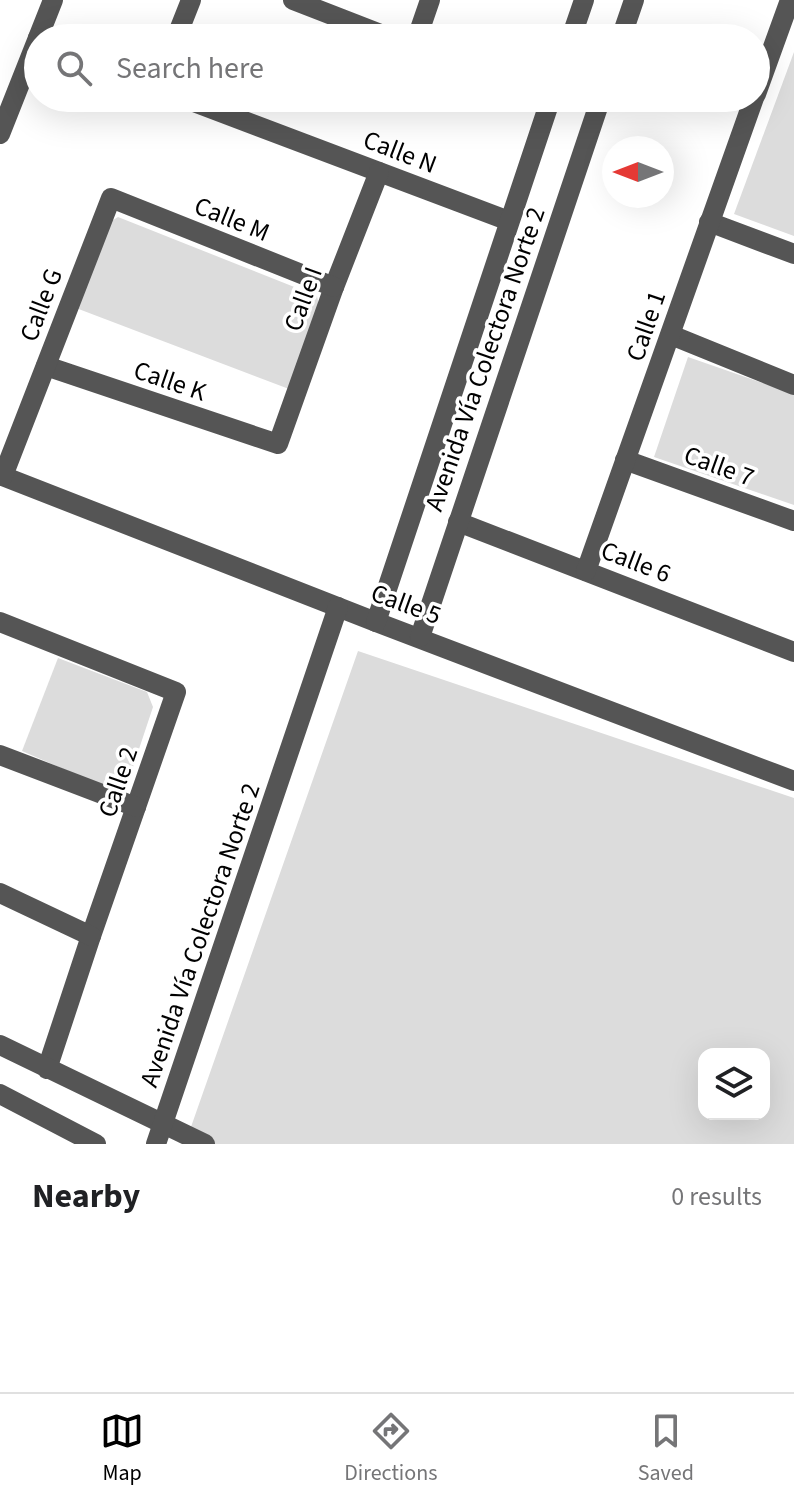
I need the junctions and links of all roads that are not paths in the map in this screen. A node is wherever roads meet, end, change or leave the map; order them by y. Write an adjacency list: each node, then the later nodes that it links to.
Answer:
1 (53, 0): 8 (street)
2 (191, 0): 9 (street)
3 (293, 0): 10 (street)
4 (430, 0): 11 (street)
5 (584, 0): 12 (street)
6 (634, 0): 13 (street)
7 (790, 6): 14 (street, Calle 1)
8 (44, 24)
9 (182, 24)
10 (355, 24)
11 (422, 24)
12 (576, 24)
13 (626, 24)
14 (770, 57)
15 (24, 75): 20 (street)
16 (220, 112): 21 (street, Calle N)
17 (546, 112): 23 (street, Avenida Vía Colectora Norte 2)
18 (596, 112): 34 (street, Avenida Vía Colectora Norte 2)
19 (749, 112): 24 (street, Calle 1)
20 (0, 134)
21 (379, 172): 23 (street, Calle N); 26 (street, Calle I)
22 (111, 198): 26 (street, Calle M); 28 (street, Calle G)
23 (509, 221): 38 (street, Avenida Vía Colectora Norte 2)
24 (709, 222): 25 (street); 27 (street, Calle 1)
25 (794, 254)
26 (334, 287): 30 (street, Calle I)
27 (671, 335): 29 (street); 31 (street, Calle 1)
28 (46, 366): 30 (street, Calle K); 32 (street, Calle G)
29 (794, 385)
30 (278, 444)
31 (625, 460): 33 (street, Calle 7); 35 (street, Calle 1)
32 (2, 476): 36 (street, Calle 5)
33 (794, 521)
34 (458, 522): 35 (street, Calle 6); 39 (street, Avenida Vía Colectora Norte 2)
35 (586, 571): 40 (street, Calle 6)
36 (338, 607): 38 (street, Calle 5); 49 (street, Avenida Vía Colectora Norte 2)
37 (0, 622): 43 (street, Calle 2)
38 (376, 622): 39 (street, Calle 5)
39 (420, 637): 42 (street, Calle 5)
40 (794, 652)
41 (0, 755): 43 (street)
42 (794, 781)
43 (136, 807): 45 (street, Calle 2)
44 (0, 893): 45 (street)
45 (91, 936): 47 (street, Calle 2)
46 (0, 1045): 47 (street)
47 (47, 1069): 49 (street)
48 (0, 1094): 50 (street)
49 (164, 1124): 51 (street, Avenida Vía Colectora Norte 2); 52 (street)
50 (96, 1144)
51 (156, 1144)
52 (205, 1144)

